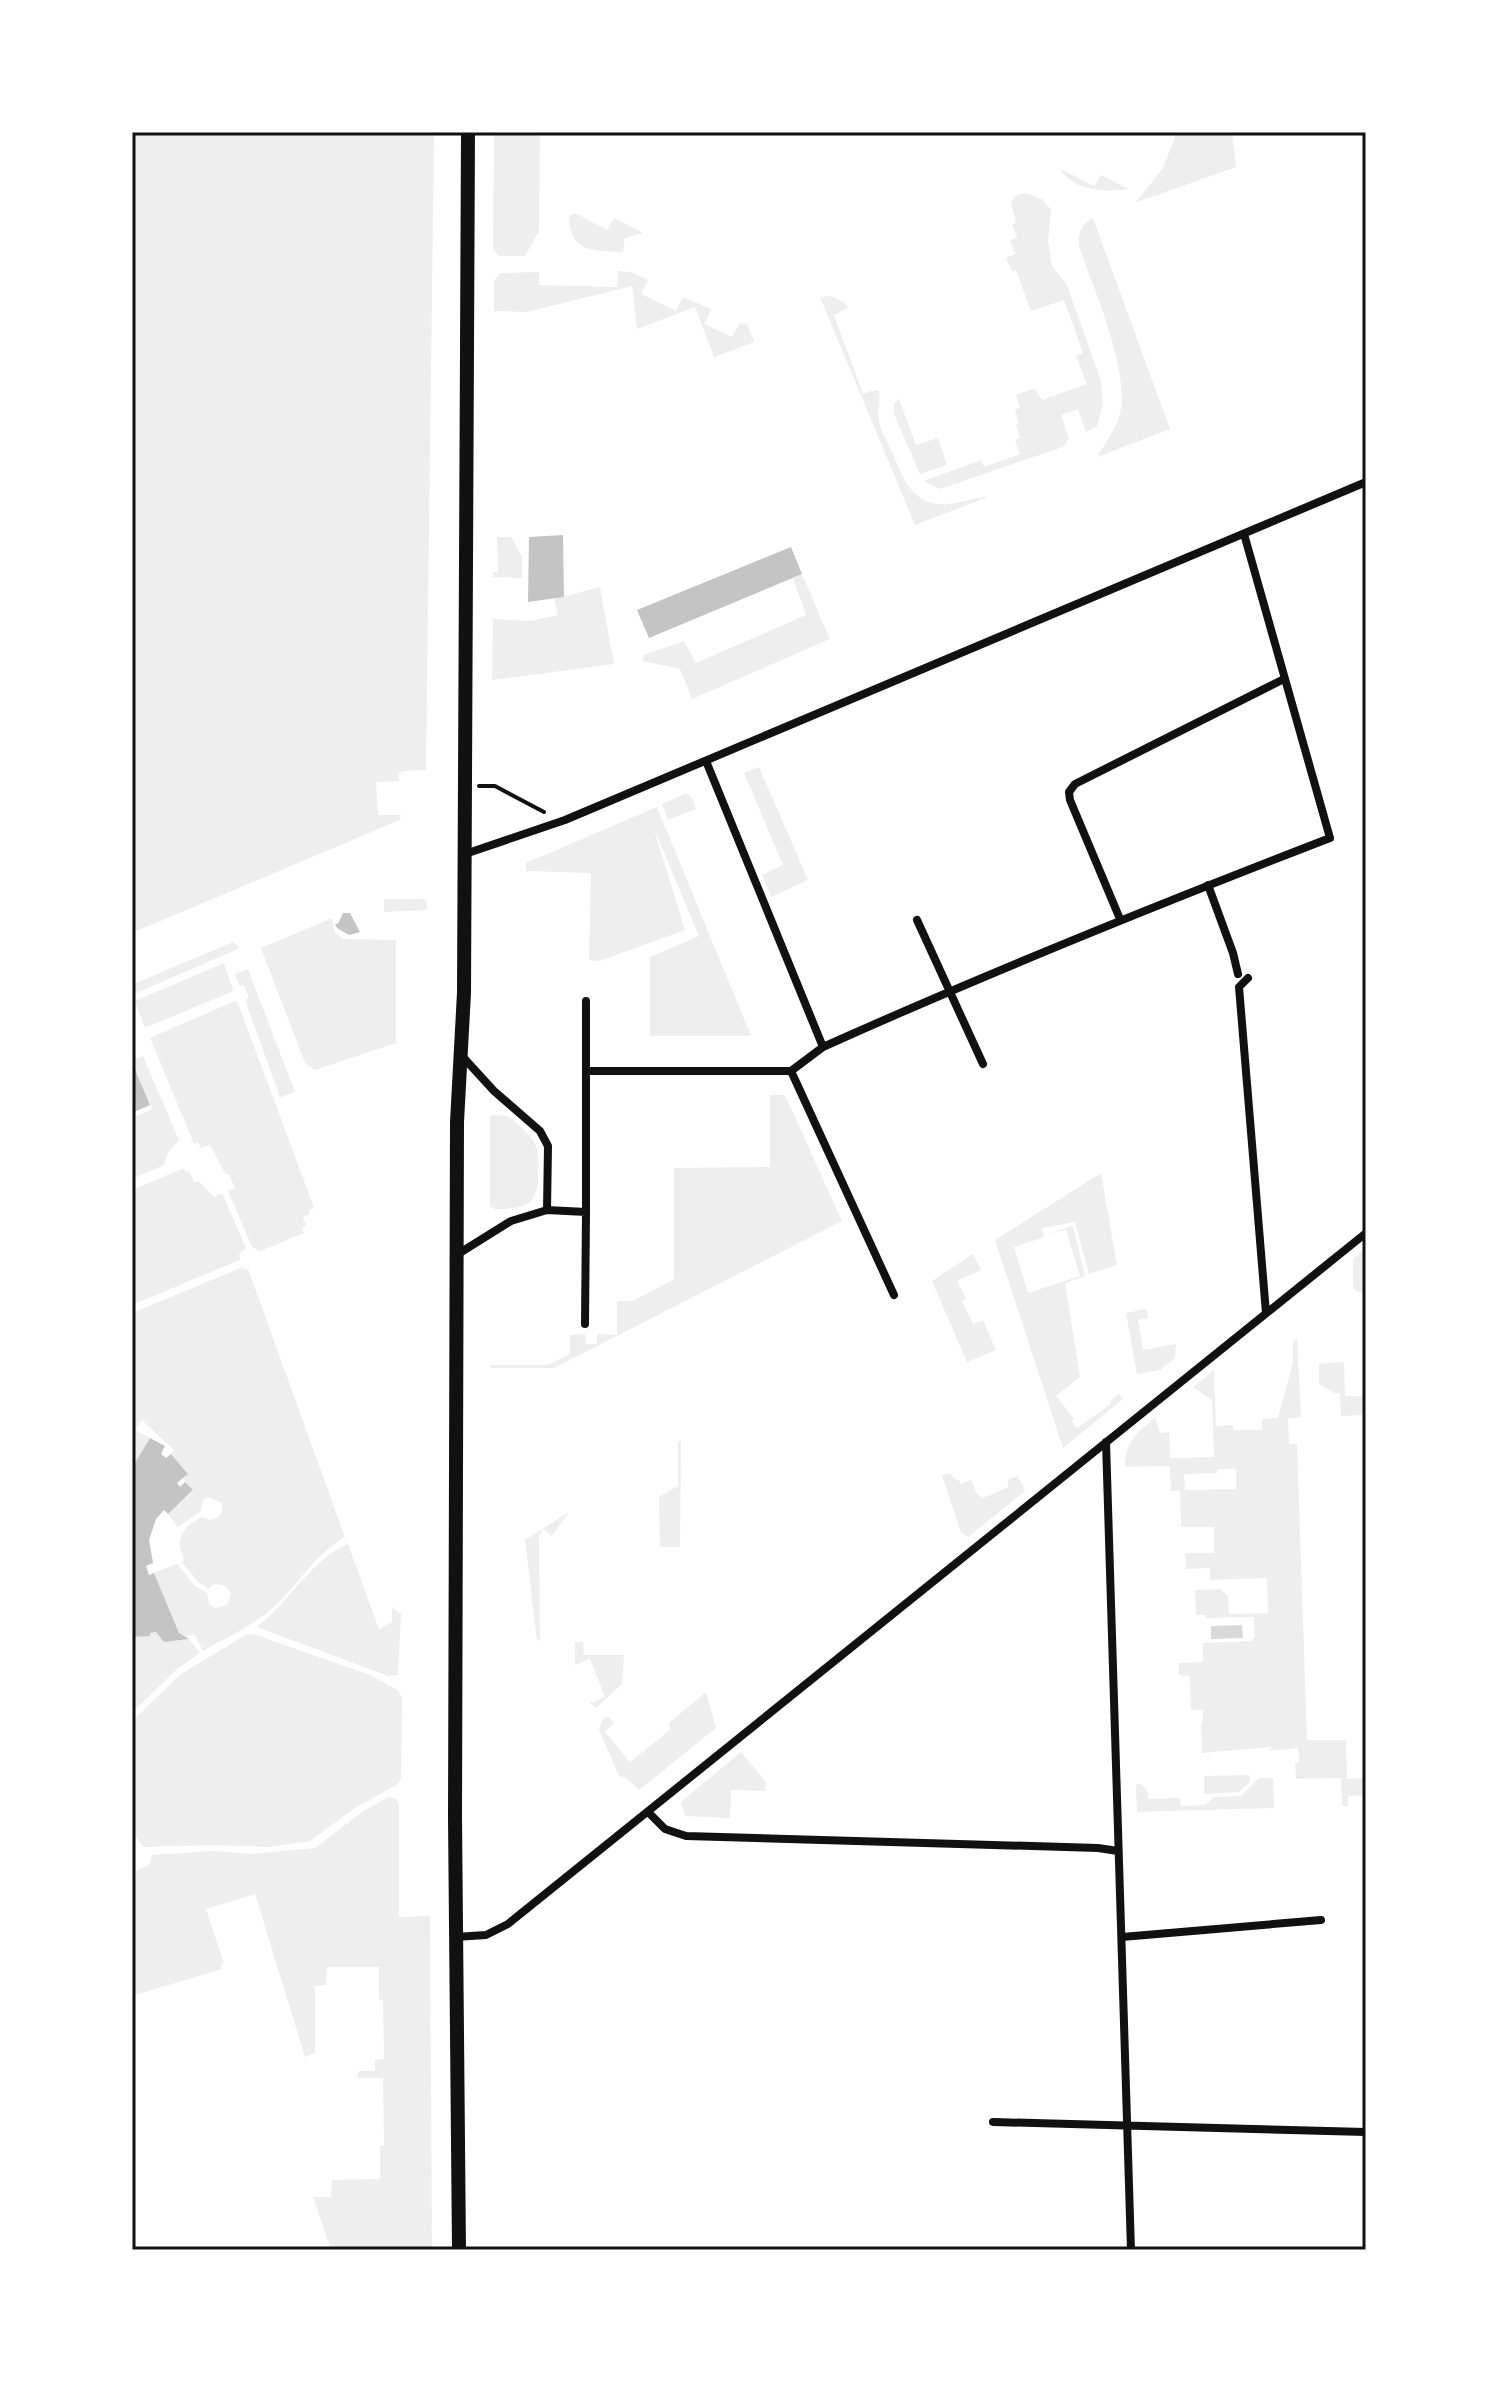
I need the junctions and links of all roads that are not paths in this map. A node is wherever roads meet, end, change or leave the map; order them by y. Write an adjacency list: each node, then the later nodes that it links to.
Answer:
1 (468, 132): 6 (main road)
2 (1366, 482): 3 (street)
3 (1244, 534): 4 (street); 5 (street)
4 (1284, 679): 7 (street); 8 (street)
5 (706, 761): 6 (street); 14 (street)
6 (463, 854): 15 (main road)
7 (1208, 885): 8 (street); 10 (street)
8 (1120, 919): 12 (street)
9 (917, 920): 12 (street)
10 (1238, 974)
11 (1248, 978): 24 (street)
12 (949, 990): 14 (street); 16 (street)
13 (586, 1001): 17 (street)
14 (823, 1047): 18 (street)
15 (462, 1056): 19 (street); 22 (main road)
16 (983, 1064)
17 (586, 1071): 18 (street); 20 (street)
18 (791, 1071): 23 (street)
19 (547, 1210): 20 (street); 22 (street)
20 (586, 1212): 25 (street)
21 (1366, 1233): 24 (street)
22 (458, 1254): 30 (main road)
23 (894, 1295)
24 (1266, 1313): 26 (street)
25 (585, 1324)
26 (1106, 1442): 27 (street); 28 (street)
27 (648, 1812): 28 (street); 30 (street)
28 (1118, 1851): 31 (street)
29 (1321, 1920): 31 (street)
30 (455, 1937): 35 (main road)
31 (1122, 1937): 33 (street)
32 (993, 2122): 33 (street)
33 (1127, 2125): 34 (street); 36 (street)
34 (1366, 2132)
35 (459, 2250)
36 (1131, 2250)

